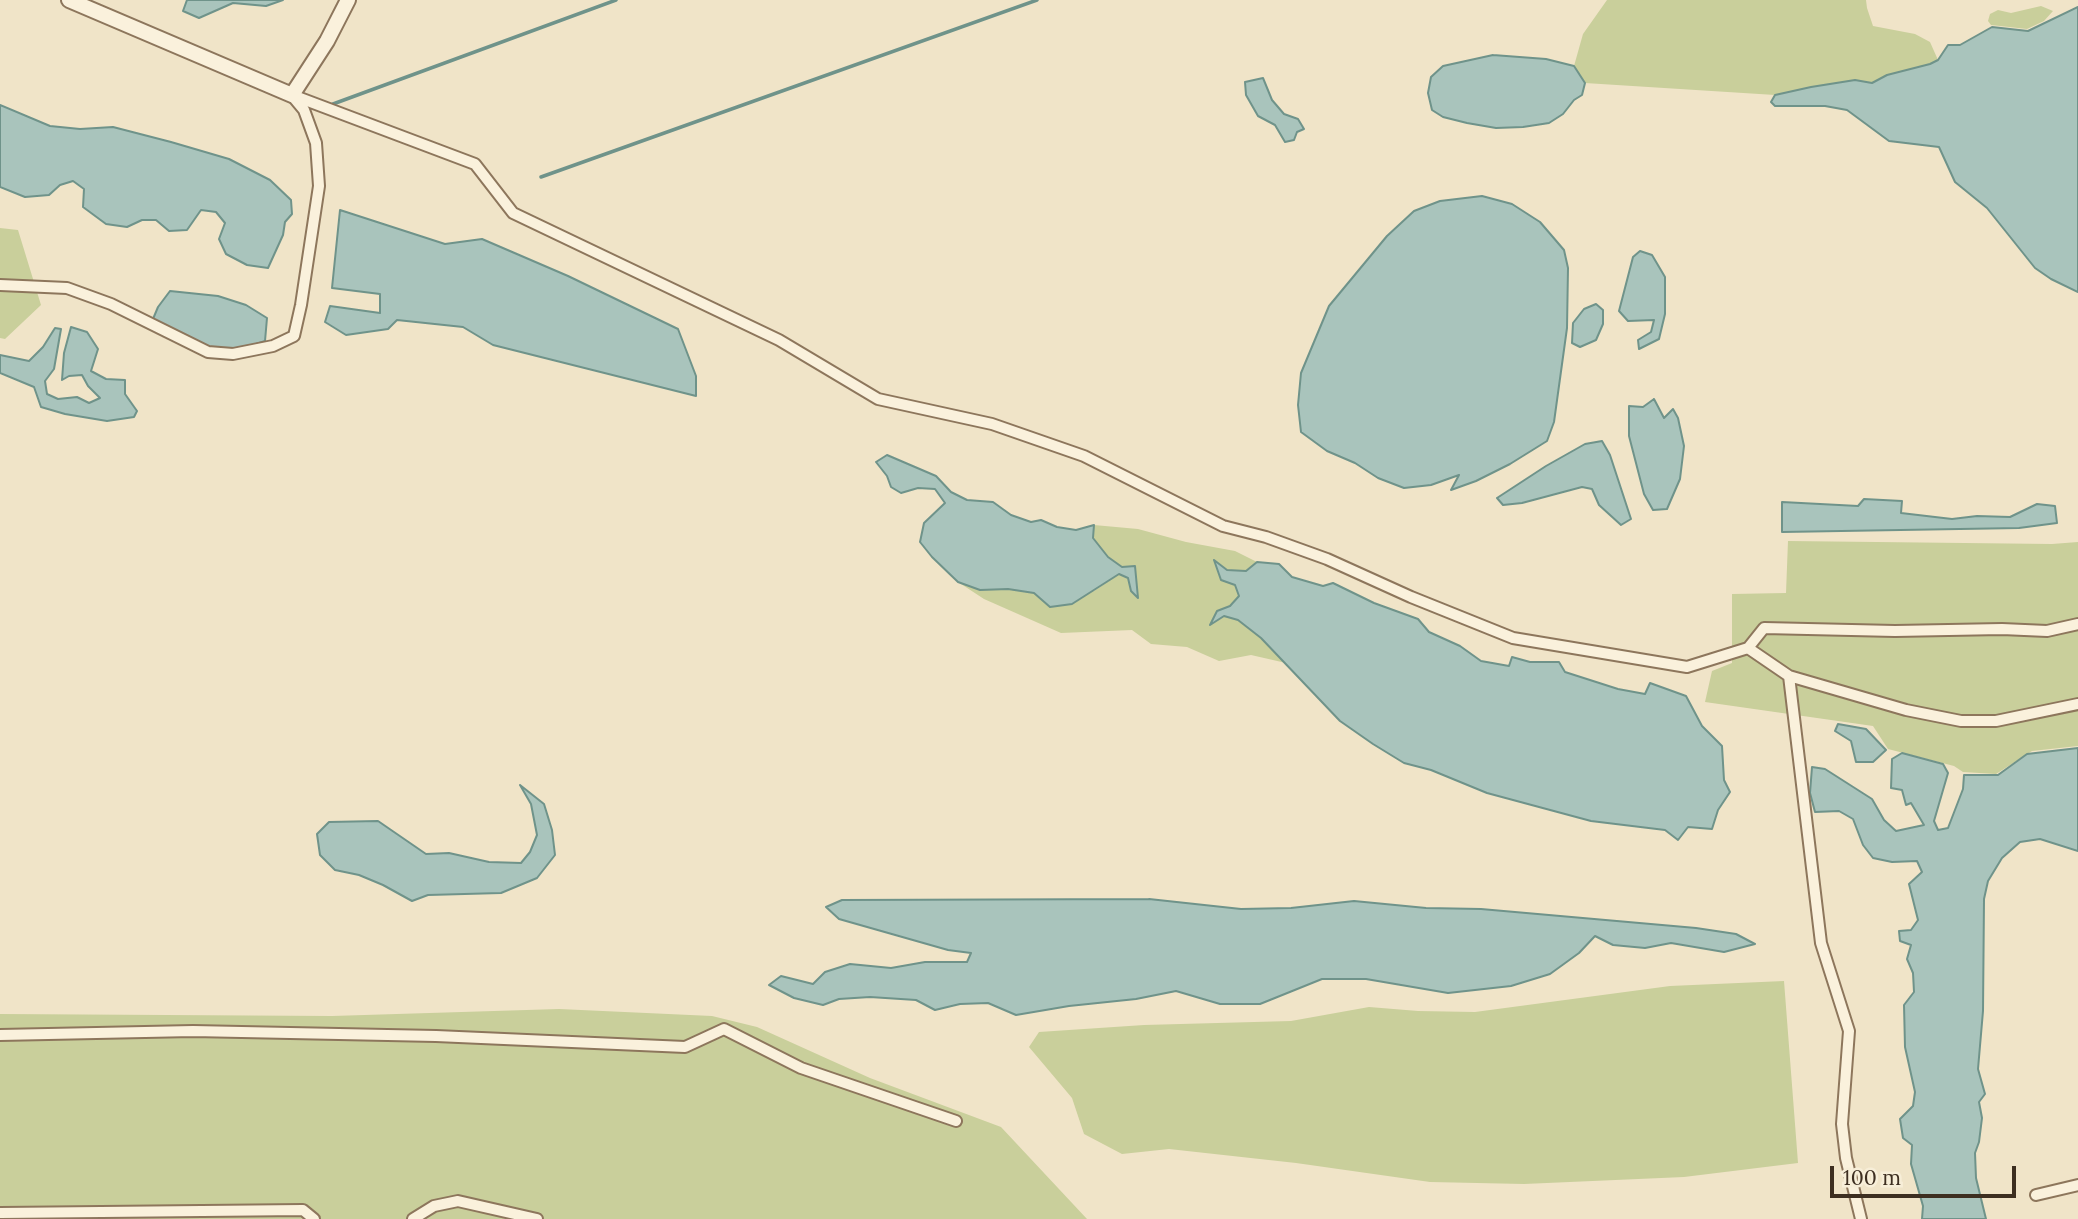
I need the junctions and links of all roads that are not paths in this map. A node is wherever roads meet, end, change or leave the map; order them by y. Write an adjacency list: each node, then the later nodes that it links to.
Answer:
1 (69, 0): 3 (street)
2 (348, 0): 3 (street)
3 (292, 96): 4 (street); 6 (street)
4 (0, 285)
5 (2078, 624): 6 (street)
6 (1748, 648): 7 (street)
7 (1789, 676): 8 (street); 18 (street)
8 (2078, 704)
9 (0, 1035): 10 (street)
10 (957, 1121)
11 (2078, 1185): 12 (street)
12 (2036, 1195)
13 (0, 1213): 14 (street)
14 (33, 1216): 15 (street)
15 (314, 1219)
16 (413, 1219): 17 (street)
17 (537, 1219)
18 (1861, 1219)

